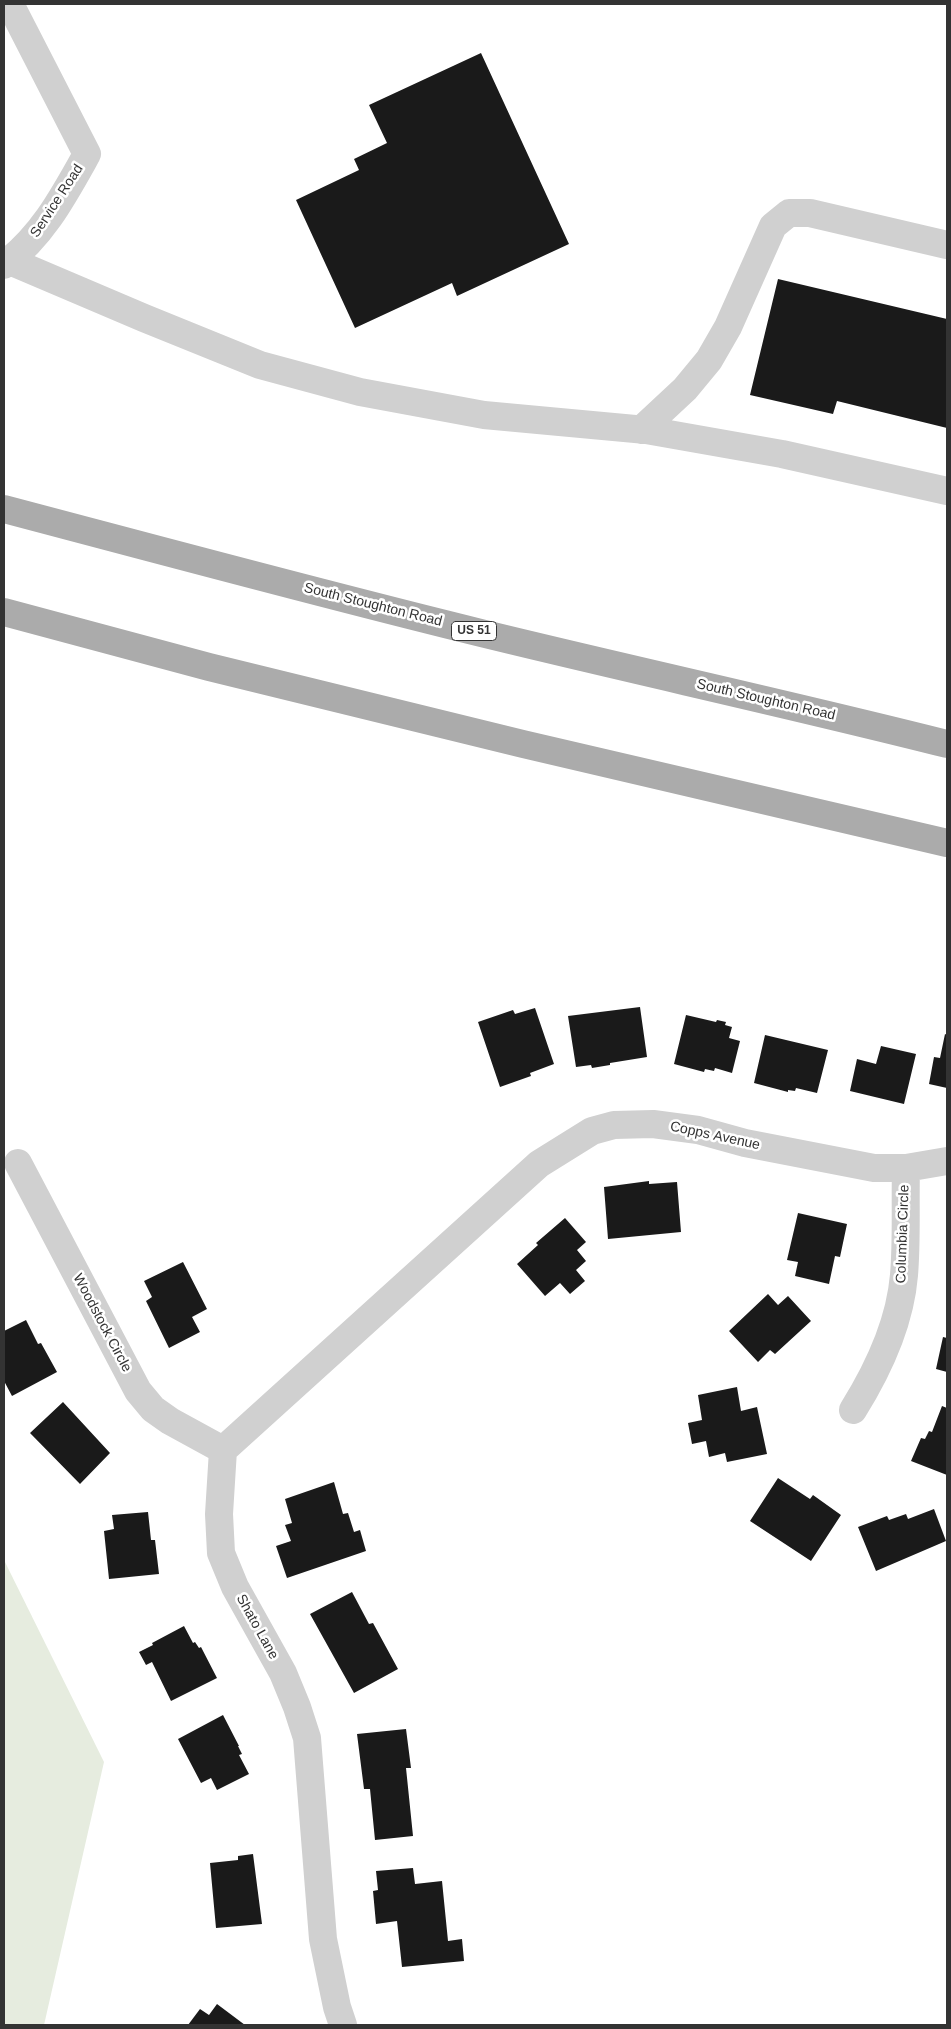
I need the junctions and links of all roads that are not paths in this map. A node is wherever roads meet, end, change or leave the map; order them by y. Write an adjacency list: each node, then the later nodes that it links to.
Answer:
1 (10, 4): 3 (street, Service Road)
2 (947, 244): 4 (street)
3 (7, 263): 4 (street)
4 (641, 430): 5 (street)
5 (947, 491)
6 (4, 509): 8 (main road, South Stoughton Road / US 51)
7 (4, 612): 9 (main road)
8 (947, 744)
9 (947, 843)
10 (947, 1161): 12 (street, Copps Avenue)
11 (18, 1163): 14 (street, Woodstock Circle)
12 (906, 1168): 13 (street, Columbia Circle); 14 (street, Copps Avenue)
13 (853, 1410)
14 (223, 1450): 15 (street, Shato Lane)
15 (343, 2025)

